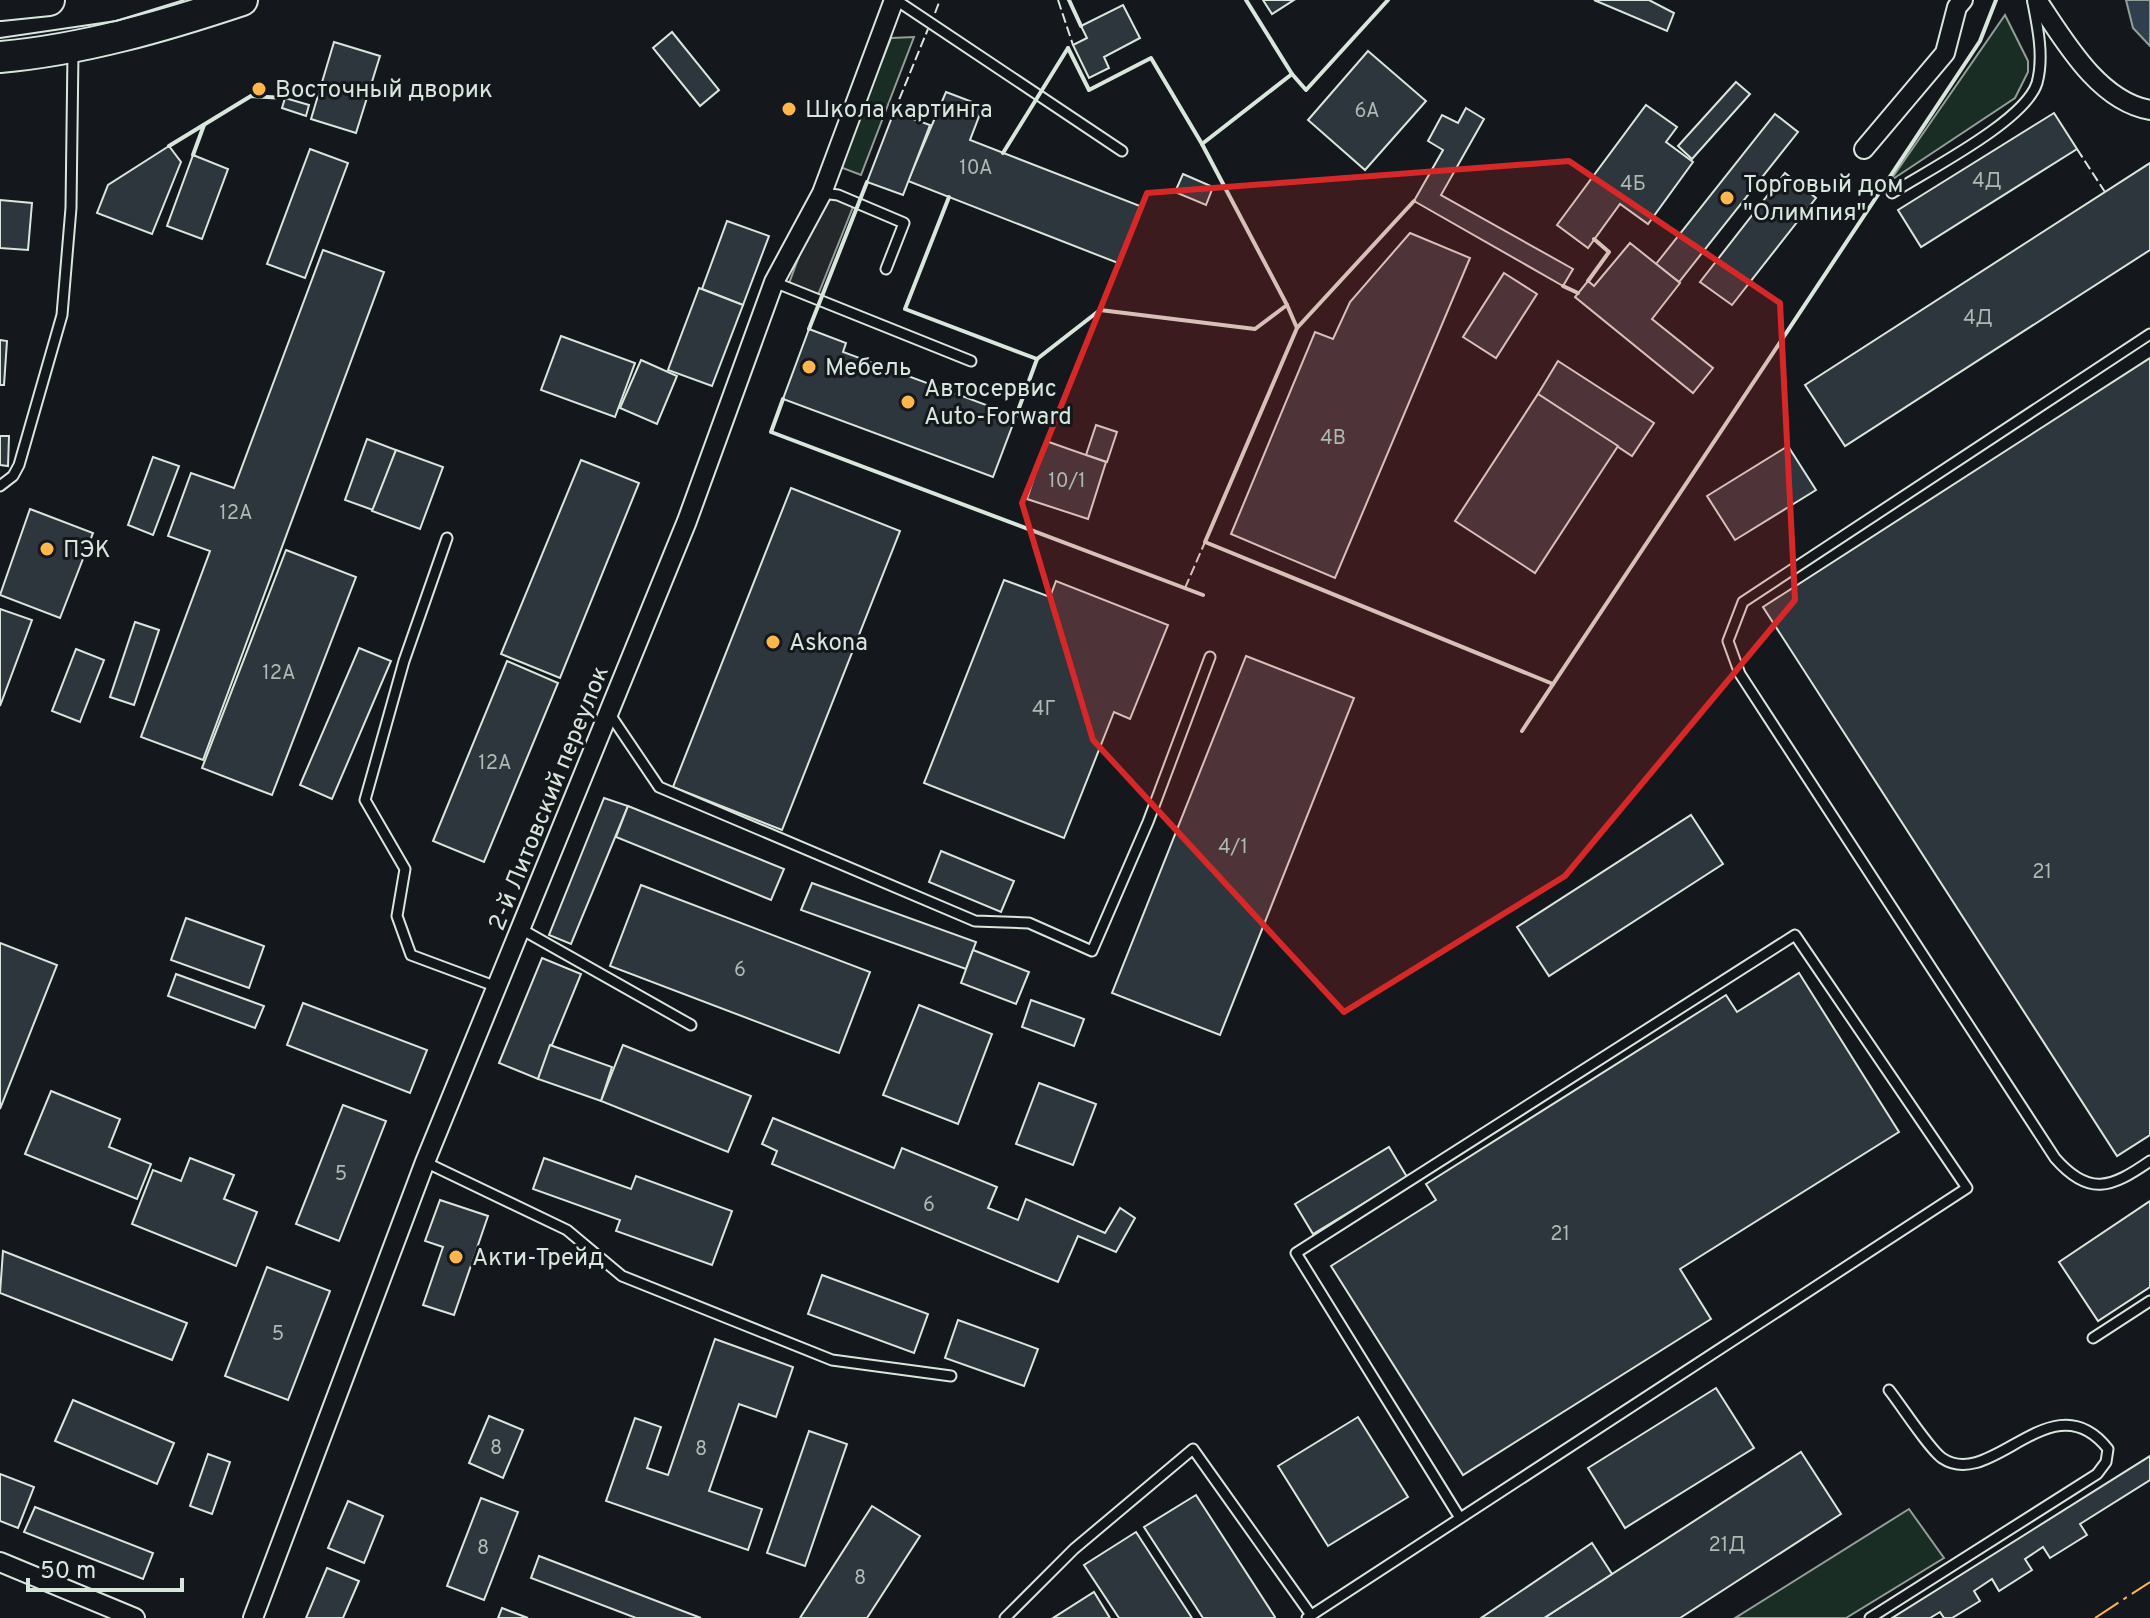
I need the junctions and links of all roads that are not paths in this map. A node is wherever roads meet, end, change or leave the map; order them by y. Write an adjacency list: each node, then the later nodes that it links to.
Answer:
1 (49, 0): 6 (main road)
2 (242, 0): 7 (main road)
3 (895, 0): 11 (lane); 12 (street, 2-й Литовский переулок)
4 (1963, 0): 10 (street)
5 (2035, 0): 9 (street); 13 (lane)
6 (0, 5)
7 (73, 46): 8 (main road); 18 (lane)
8 (0, 57)
9 (2150, 110)
10 (1864, 149)
11 (1122, 151)
12 (822, 193): 14 (lane); 15 (street, 2-й Литовский переулок)
13 (1892, 193)
14 (886, 269)
15 (774, 282): 17 (lane); 21 (street, 2-й Литовский переулок)
16 (2150, 334): 25 (lane)
17 (971, 361)
18 (0, 486)
19 (447, 538): 23 (lane)
20 (1210, 657): 21 (lane)
21 (609, 713): 22 (street, 2-й Литовский переулок)
22 (521, 929): 23 (street, 2-й Литовский переулок); 24 (lane)
23 (497, 987): 26 (street, 2-й Литовский переулок)
24 (691, 1025)
25 (2150, 1161)
26 (425, 1162): 29 (lane); 35 (street, 2-й Литовский переулок)
27 (2150, 1301): 28 (lane)
28 (2093, 1338)
29 (951, 1376)
30 (1889, 1390): 37 (lane)
31 (1460, 1518): 31 (lane); 33 (lane)
32 (0, 1562): 34 (street)
33 (1309, 1616): 36 (lane)
34 (135, 1618)
35 (253, 1618)
36 (1005, 1618)
37 (1870, 1618)

